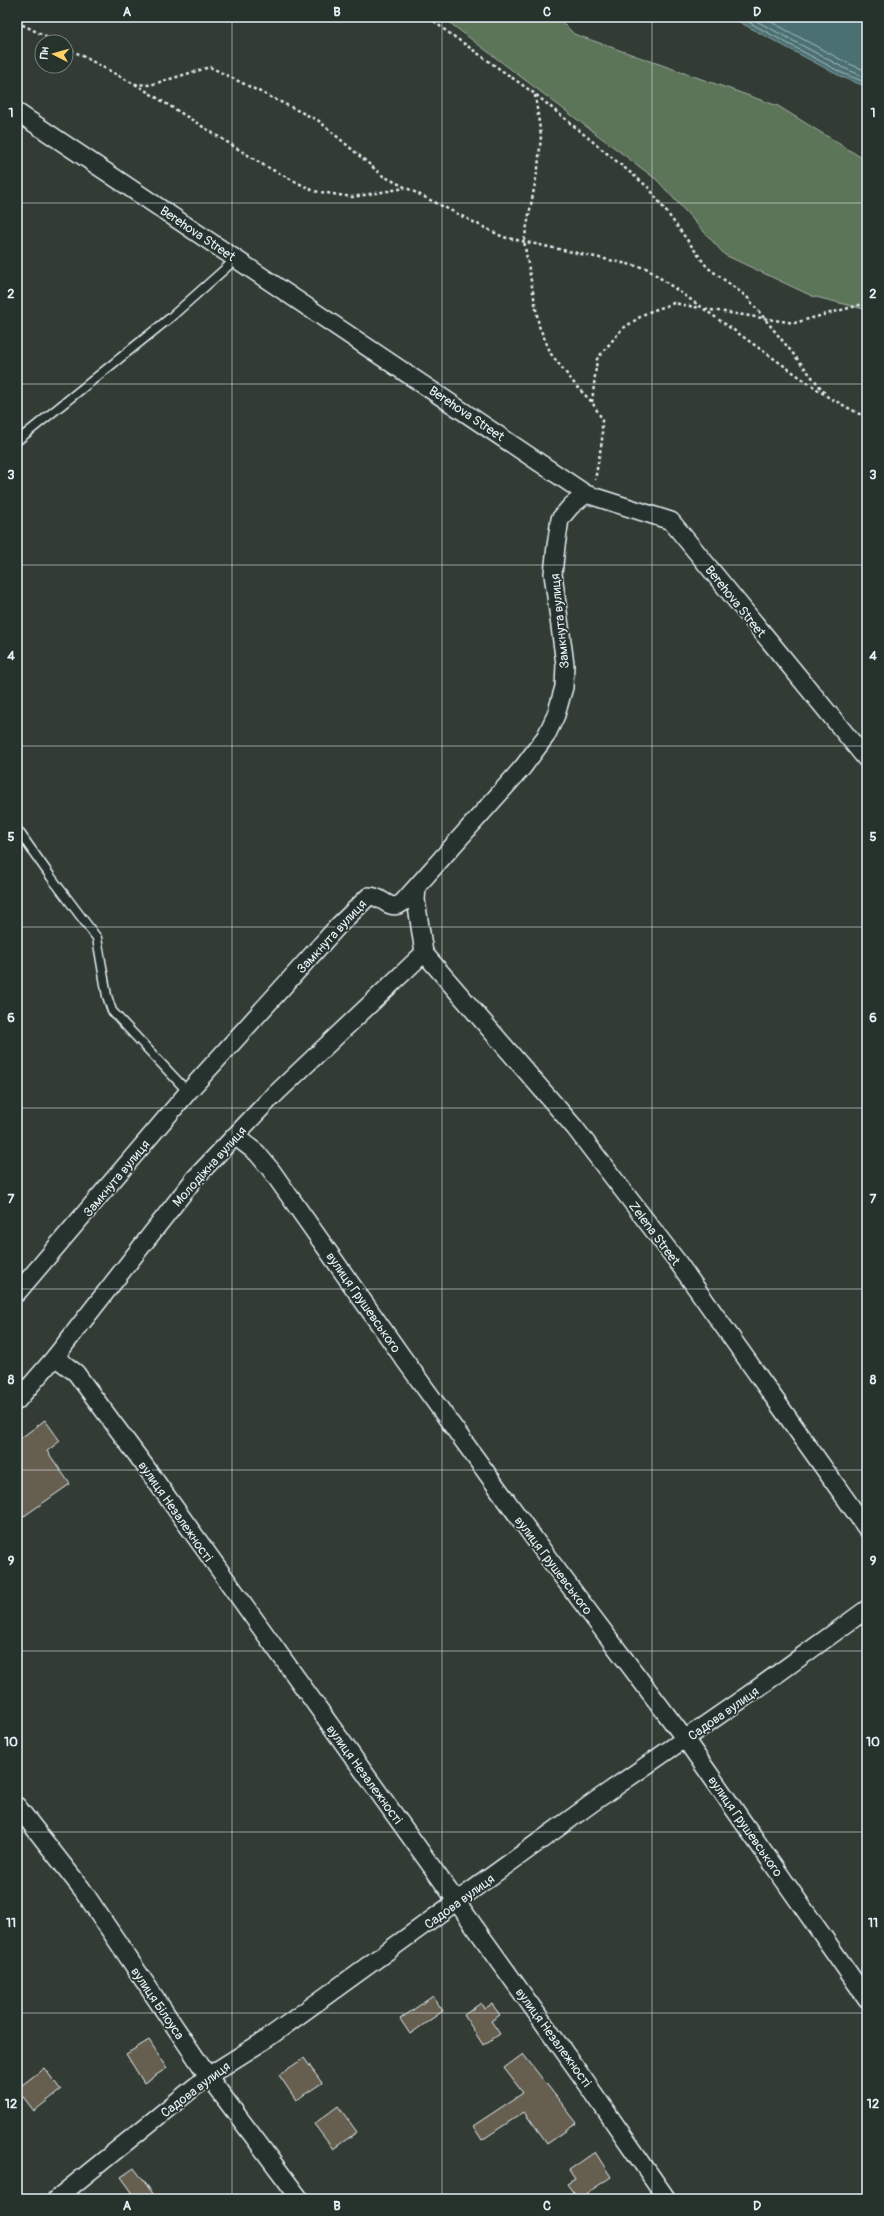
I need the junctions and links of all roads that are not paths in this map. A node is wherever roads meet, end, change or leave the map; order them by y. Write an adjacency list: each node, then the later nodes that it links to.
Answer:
1 (17, 112): 2 (street, Berehova Street)
2 (236, 259): 3 (lane); 4 (street, Berehova Street)
3 (17, 441)
4 (586, 494): 5 (street, Berehova Street); 7 (street, Замкнута вулиця)
5 (867, 760)
6 (17, 828): 9 (lane)
7 (417, 887): 8 (street); 9 (street, Замкнута вулиця)
8 (424, 953): 10 (street, Молодіжна вулиця); 14 (street, Zelena Street)
9 (188, 1092): 11 (street, Замкнута вулиця)
10 (236, 1136): 12 (street, Молодіжна вулиця); 16 (street, вулиця Грушевського)
11 (17, 1293)
12 (55, 1357): 13 (street, Молодіжна вулиця); 18 (street, вулиця Незалежності)
13 (17, 1401)
14 (867, 1529)
15 (867, 1609): 16 (street, Садова вулиця)
16 (685, 1739): 18 (street, Садова вулиця); 19 (street, вулиця Грушевського)
17 (17, 1806): 20 (street, вулиця Білоуса)
18 (457, 1902): 20 (street, Садова вулиця); 23 (street, вулиця Незалежності)
19 (867, 1999)
20 (208, 2076): 21 (street, Садова вулиця); 22 (street, вулиця Білоуса)
21 (56, 2199)
22 (300, 2199)
23 (667, 2199)

